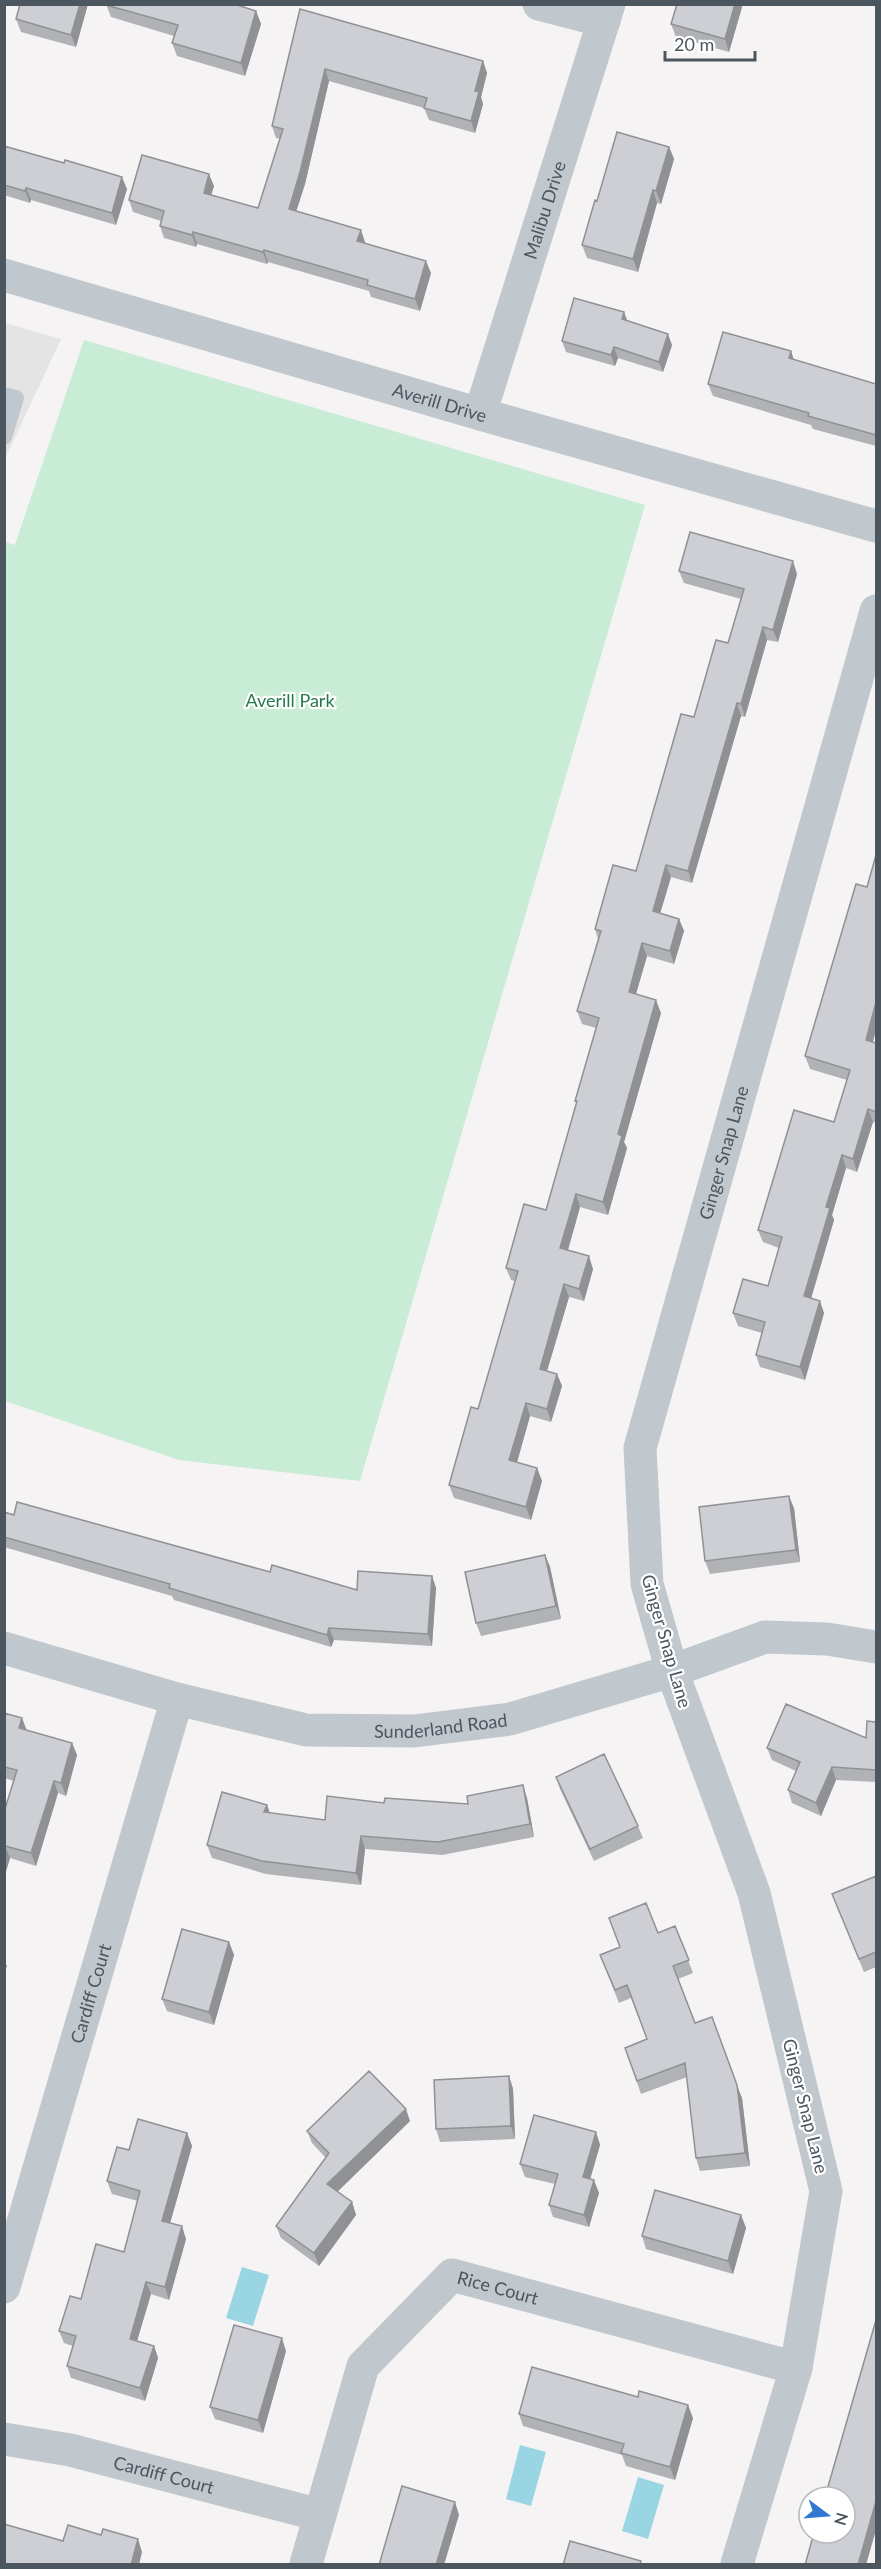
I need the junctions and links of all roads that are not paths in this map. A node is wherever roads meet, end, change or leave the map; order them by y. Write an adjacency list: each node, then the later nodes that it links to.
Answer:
1 (540, 4): 2 (street)
2 (607, 13): 5 (street, Malibu Drive)
3 (4, 275): 5 (street, Averill Drive)
4 (4, 395): 6 (lane)
5 (480, 414): 7 (street, Averill Drive)
6 (4, 437)
7 (876, 526)
8 (876, 611): 11 (street, Ginger Snap Lane)
9 (876, 1647): 11 (street, Sunderland Road)
10 (4, 1648): 12 (street, Sunderland Road)
11 (672, 1671): 12 (street, Sunderland Road); 14 (street, Ginger Snap Lane)
12 (177, 1699): 13 (street, Cardiff Court)
13 (4, 2287)
14 (795, 2368): 16 (street, Rice Court); 18 (street, Ginger Snap Lane)
15 (4, 2439): 16 (street, Cardiff Court)
16 (320, 2515): 17 (street, Rice Court)
17 (306, 2565)
18 (737, 2565)

